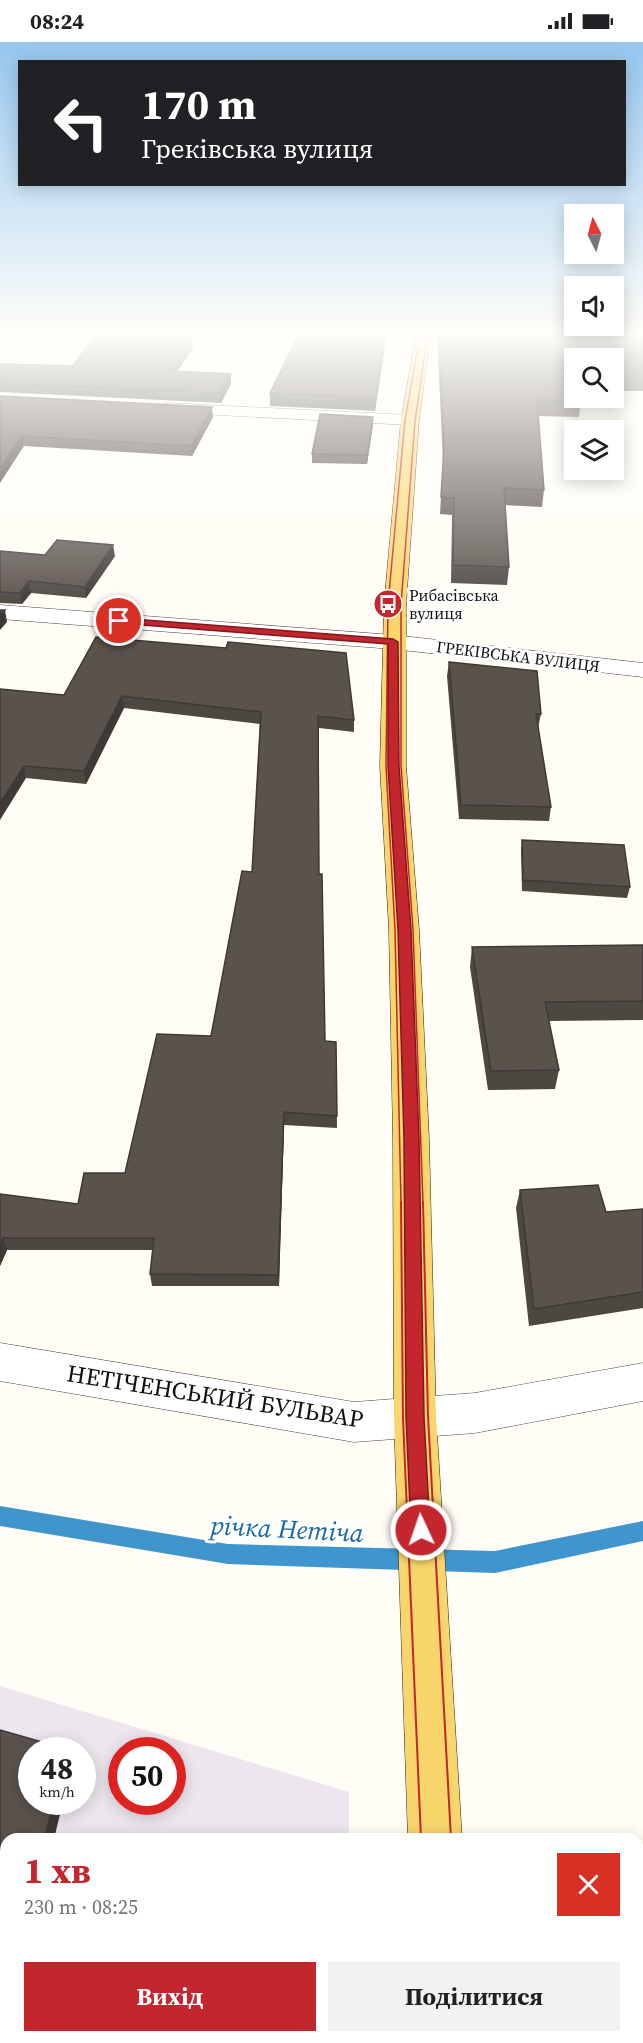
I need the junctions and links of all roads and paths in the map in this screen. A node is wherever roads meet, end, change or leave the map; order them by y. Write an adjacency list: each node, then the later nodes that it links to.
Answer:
1 (409, 425): 3 (main road)
2 (0, 612): 3 (street)
3 (375, 640): 4 (street, ГРЕКІВСЬКА ВУЛИЦЯ); 7 (main road)
4 (643, 670)
5 (0, 1362): 7 (street, НЕТІЧЕНСЬКИЙ БУЛЬВАР)
6 (643, 1382): 7 (street, НЕТІЧЕНСЬКИЙ БУЛЬВАР)
7 (415, 1417): 8 (main road)
8 (435, 1833)

